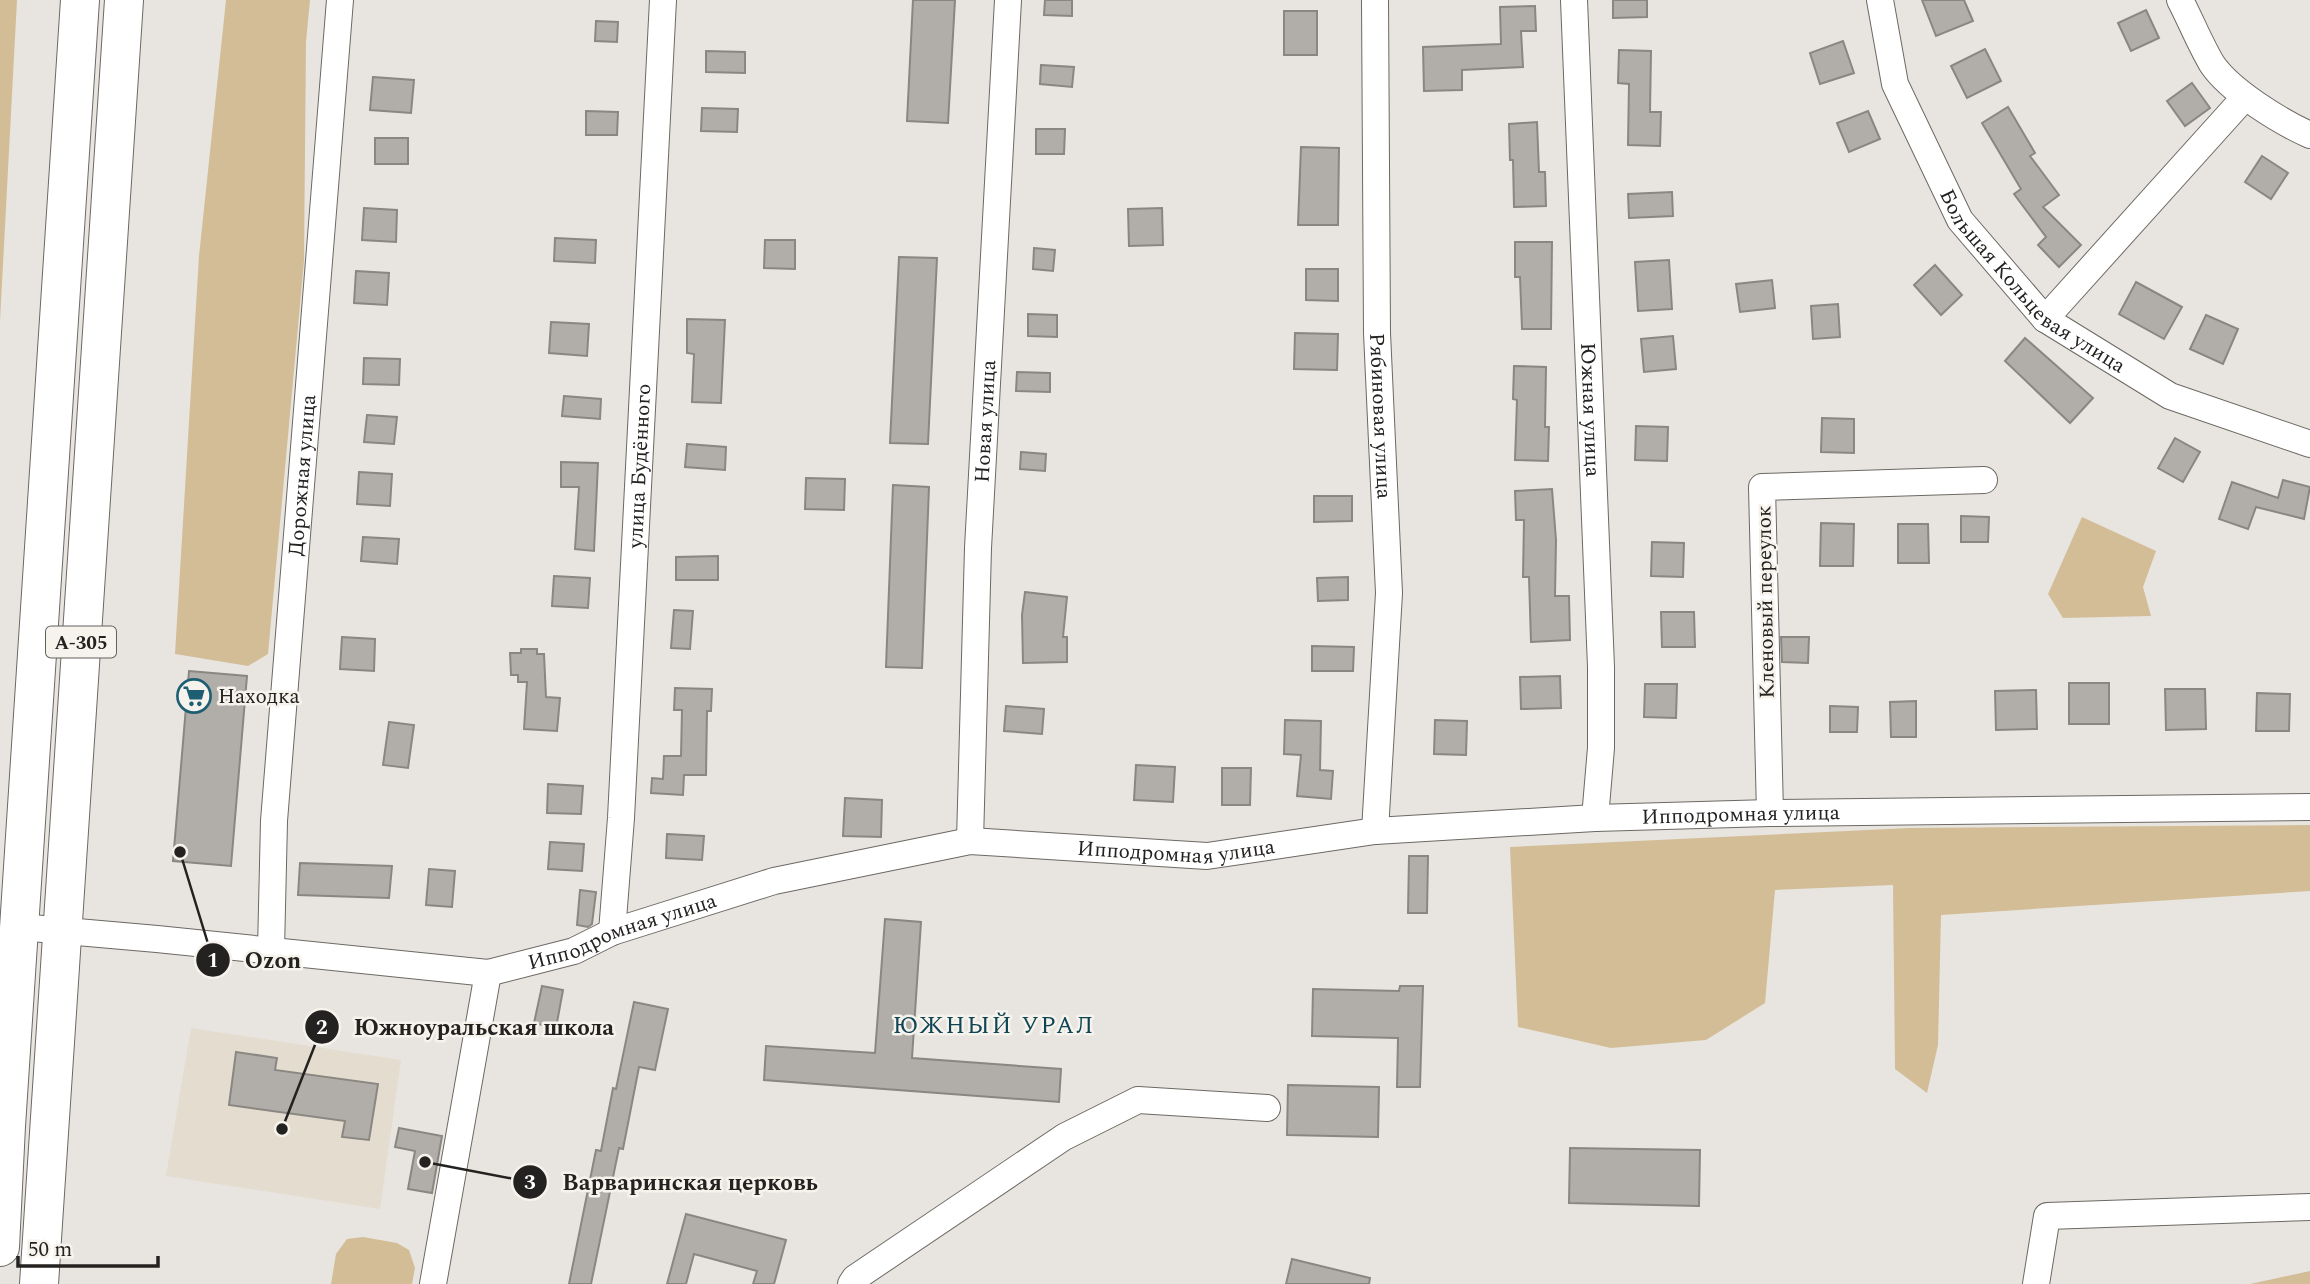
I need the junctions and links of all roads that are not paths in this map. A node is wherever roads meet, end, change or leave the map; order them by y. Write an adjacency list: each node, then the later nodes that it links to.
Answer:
1 (80, 0): 20 (highway, А-305)
2 (124, 0): 21 (highway, А-305)
3 (340, 0): 23 (street, Дорожная улица)
4 (663, 0): 22 (street, улица Будённого)
5 (1008, 0): 19 (street, Новая улица)
6 (1375, 0): 18 (street, Рябиновая улица)
7 (1574, 0): 17 (street, Южная улица)
8 (1880, 0): 12 (street, Большая Кольцевая улица)
9 (2180, 0): 10 (street)
10 (2245, 97): 11 (street); 12 (street)
11 (2310, 135)
12 (2045, 319): 13 (street, Большая Кольцевая улица)
13 (2310, 444)
14 (1984, 480): 16 (street, Кленовый переулок)
15 (2310, 807): 16 (street, Ипподромная улица)
16 (1770, 813): 17 (street, Ипподромная улица)
17 (1595, 818): 18 (street, Ипподромная улица)
18 (1376, 831): 19 (street, Ипподромная улица)
19 (970, 841): 22 (street, Ипподромная улица)
20 (20, 928): 21 (street, Ипподромная улица); 27 (highway, А-305)
21 (62, 931): 23 (street, Ипподромная улица); 28 (highway, А-305)
22 (612, 932): 24 (street, Ипподромная улица)
23 (271, 950): 24 (street, Ипподромная улица)
24 (488, 973): 29 (street)
25 (1267, 1108): 30 (street)
26 (2310, 1207): 31 (street)
27 (0, 1247)
28 (39, 1284)
29 (432, 1284)
30 (851, 1284)
31 (2036, 1284)

